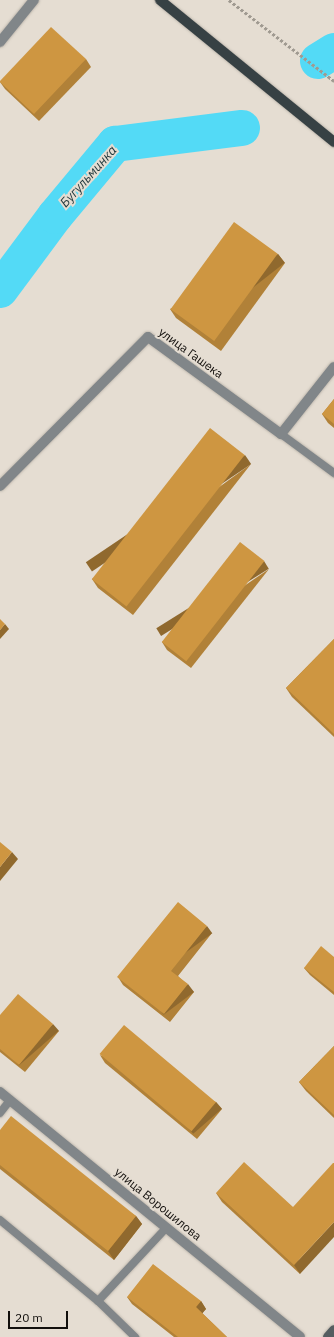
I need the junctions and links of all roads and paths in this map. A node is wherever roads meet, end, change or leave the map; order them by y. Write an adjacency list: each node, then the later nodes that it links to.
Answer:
1 (34, 0): 4 (street)
2 (160, 0): 6 (main road)
3 (228, 0): 5 (path)
4 (0, 42)
5 (334, 81)
6 (334, 142)
7 (334, 367): 8 (street)
8 (281, 434): 9 (lane); 10 (street, улица Гашека)
9 (334, 473)
10 (0, 486)
11 (0, 1092): 12 (street, улица Ворошилова)
12 (10, 1100): 13 (lane); 15 (street, улица Ворошилова)
13 (0, 1113)
14 (0, 1220): 16 (lane)
15 (166, 1228): 16 (lane); 19 (street, улица Ворошилова)
16 (98, 1301): 18 (lane)
17 (334, 1330): 20 (main road)
18 (135, 1337)
19 (300, 1337)
20 (328, 1337)

